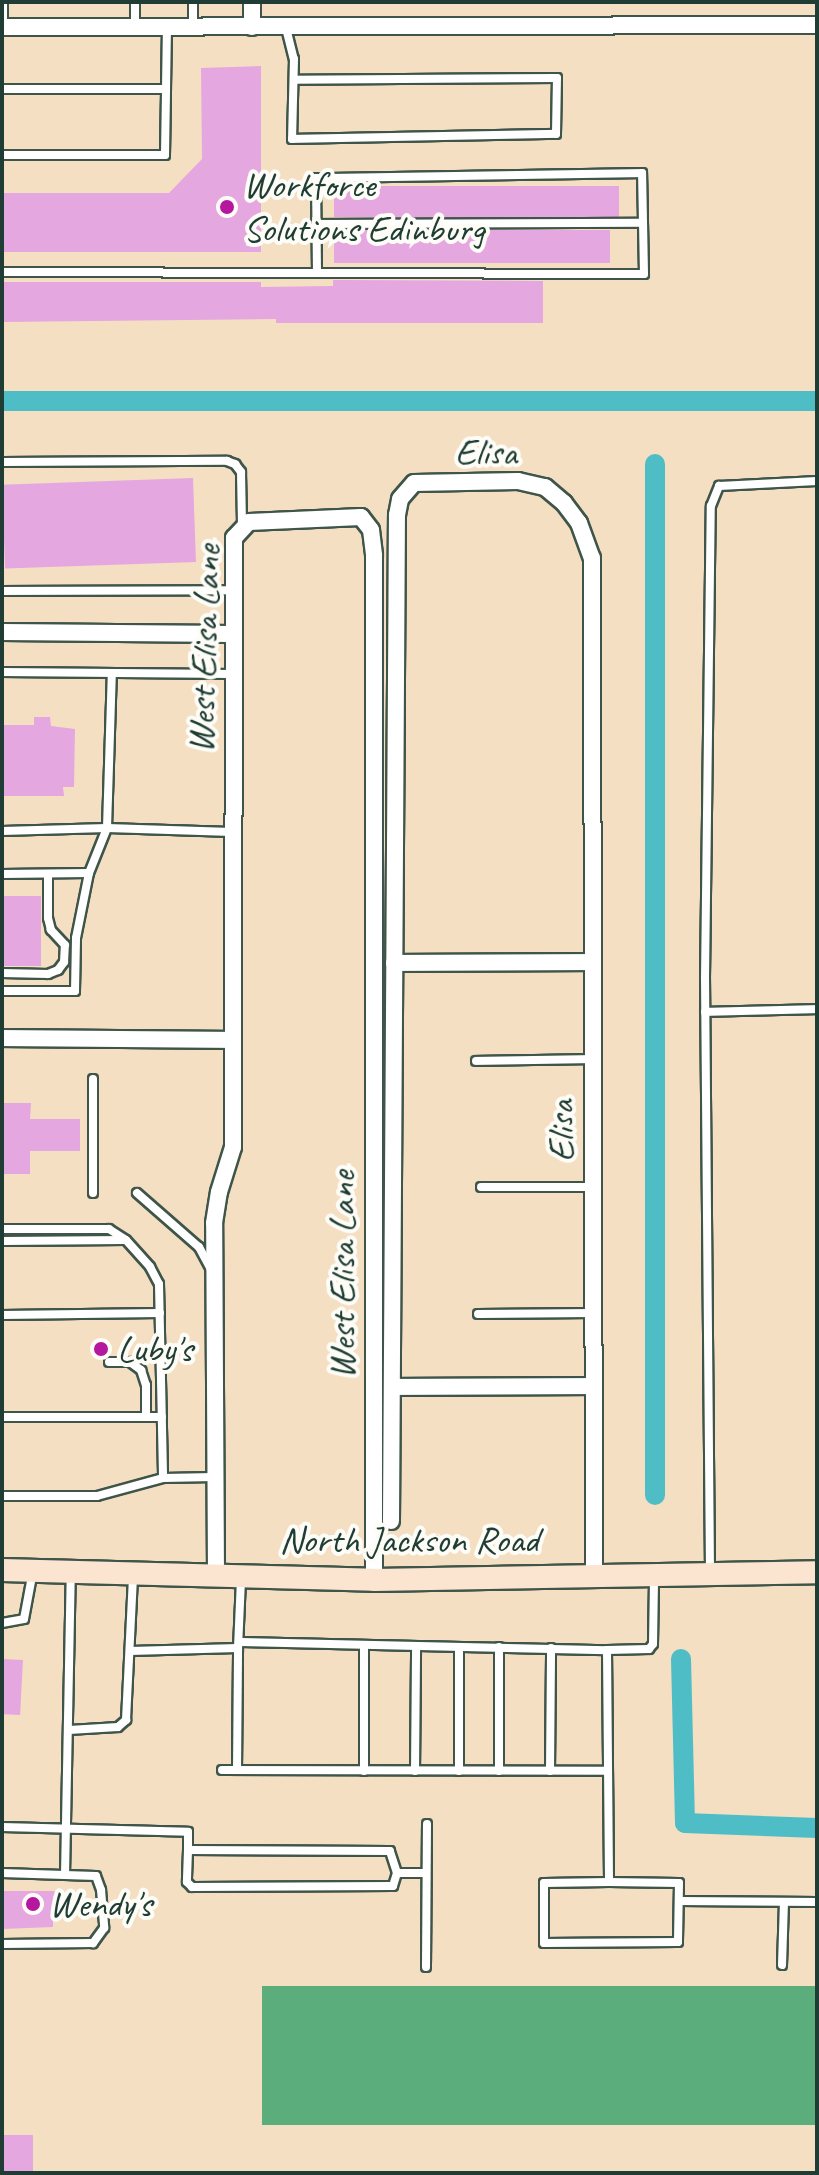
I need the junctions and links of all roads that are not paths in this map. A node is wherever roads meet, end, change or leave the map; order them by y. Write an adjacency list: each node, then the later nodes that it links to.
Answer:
1 (3, 2): 6 (lane)
2 (135, 2): 7 (lane)
3 (193, 2): 9 (lane)
4 (252, 2): 10 (street)
5 (817, 25): 11 (street)
6 (3, 27): 7 (street)
7 (135, 27): 8 (street)
8 (167, 27): 9 (street); 14 (lane)
9 (193, 27): 10 (street)
10 (252, 27): 11 (street)
11 (286, 28): 12 (lane)
12 (294, 80): 12 (lane)
13 (2, 89): 14 (lane)
14 (166, 89): 15 (lane)
15 (2, 155)
16 (643, 223): 17 (lane); 17 (lane); 19 (lane)
17 (317, 224): 19 (lane)
18 (2, 272): 19 (lane)
19 (317, 273)
20 (2, 462): 22 (lane)
21 (817, 481): 41 (lane)
22 (242, 525): 23 (street, West Elisa Lane); 79 (street, West Elisa Lane)
23 (232, 590): 24 (lane); 26 (street, West Elisa Lane)
24 (2, 591)
25 (2, 632): 26 (street)
26 (232, 634): 29 (street, West Elisa Lane)
27 (2, 672): 28 (lane)
28 (112, 673): 29 (lane); 30 (lane)
29 (232, 674): 32 (street, West Elisa Lane)
30 (107, 828): 31 (lane); 32 (lane); 33 (lane)
31 (2, 831)
32 (232, 832): 43 (street, West Elisa Lane)
33 (89, 873): 35 (lane); 39 (lane)
34 (2, 874): 35 (lane)
35 (48, 874): 38 (lane)
36 (592, 962): 37 (street); 37 (street, Elisa); 44 (street, Elisa)
37 (394, 963): 61 (street, Elisa)
38 (2, 973)
39 (2, 991)
40 (817, 1009): 41 (lane)
41 (705, 1012): 74 (lane)
42 (2, 1038): 43 (street)
43 (233, 1040): 54 (street, West Elisa Lane)
44 (592, 1059): 45 (lane); 48 (street, Elisa)
45 (476, 1061)
46 (93, 1079): 49 (lane)
47 (481, 1187): 48 (lane)
48 (593, 1187): 56 (street, Elisa)
49 (93, 1193)
50 (137, 1193): 54 (lane)
51 (2, 1229): 52 (lane)
52 (126, 1240): 53 (lane); 55 (lane)
53 (2, 1241)
54 (215, 1275): 65 (street, West Elisa Lane)
55 (160, 1313): 58 (lane); 64 (lane)
56 (593, 1313): 57 (lane); 60 (street, Elisa)
57 (478, 1314)
58 (2, 1315)
59 (109, 1362): 62 (lane)
60 (593, 1386): 61 (street); 75 (street, Elisa)
61 (392, 1387): 68 (street, Elisa)
62 (146, 1416): 63 (lane); 64 (lane)
63 (2, 1417)
64 (162, 1417): 66 (lane)
65 (216, 1477): 66 (lane); 77 (street, West Elisa Lane)
66 (163, 1478): 67 (lane)
67 (2, 1496)
68 (391, 1521)
69 (2, 1570): 70 (main road, North Jackson Road)
70 (33, 1571): 71 (main road, North Jackson Road); 80 (lane)
71 (71, 1571): 73 (main road, North Jackson Road); 89 (lane)
72 (817, 1572): 74 (main road, North Jackson Road)
73 (133, 1573): 77 (main road, North Jackson Road); 88 (lane)
74 (710, 1573): 76 (main road, North Jackson Road)
75 (594, 1574): 76 (main road, North Jackson Road); 79 (main road, North Jackson Road)
76 (654, 1574): 87 (lane)
77 (216, 1575): 78 (main road, North Jackson Road)
78 (241, 1575): 79 (main road, North Jackson Road); 81 (lane)
79 (374, 1580)
80 (2, 1623)
81 (239, 1645): 82 (lane); 88 (lane); 91 (lane)
82 (364, 1645): 83 (lane); 92 (lane)
83 (416, 1646): 84 (lane); 93 (lane)
84 (459, 1647): 85 (lane); 94 (lane)
85 (499, 1647): 86 (lane); 95 (lane)
86 (551, 1648): 87 (lane); 96 (lane)
87 (607, 1650): 97 (lane)
88 (130, 1651): 89 (lane)
89 (69, 1730): 100 (lane)
90 (222, 1770): 91 (lane)
91 (237, 1770): 92 (lane)
92 (364, 1771): 93 (lane)
93 (415, 1771): 94 (lane)
94 (459, 1771): 95 (lane)
95 (499, 1771): 96 (lane)
96 (550, 1771): 97 (lane)
97 (608, 1771): 106 (lane)
98 (427, 1824): 104 (lane)
99 (2, 1827): 100 (lane)
100 (68, 1829): 101 (lane); 105 (lane)
101 (188, 1850): 103 (lane); 103 (lane)
102 (2, 1873): 105 (lane)
103 (397, 1873): 104 (lane)
104 (426, 1873): 112 (lane)
105 (65, 1875): 110 (lane)
106 (609, 1882): 107 (lane); 107 (lane)
107 (679, 1901): 108 (lane)
108 (784, 1902): 109 (lane); 111 (lane)
109 (817, 1902)
110 (2, 1944)
111 (782, 1965)
112 (426, 1967)

